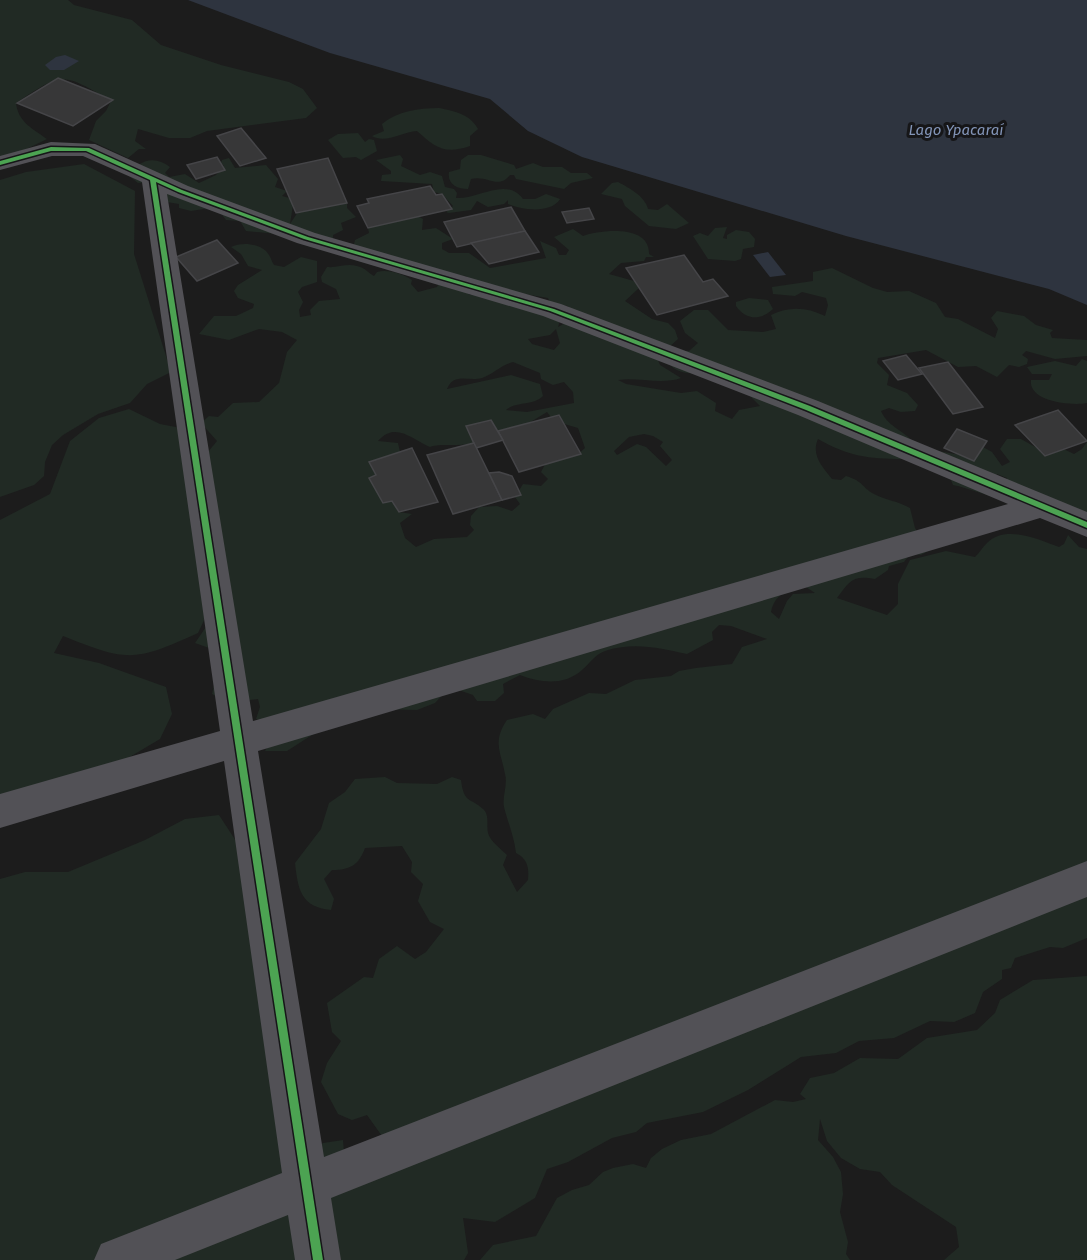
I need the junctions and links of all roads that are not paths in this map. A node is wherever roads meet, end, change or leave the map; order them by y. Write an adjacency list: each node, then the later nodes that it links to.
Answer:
1 (0, 163): 2 (street)
2 (153, 179): 3 (street); 5 (street)
3 (1041, 506): 4 (street); 5 (street)
4 (1087, 525)
5 (239, 741): 6 (street); 8 (street)
6 (0, 811)
7 (1087, 879): 8 (street)
8 (307, 1185): 9 (street); 10 (street)
9 (117, 1260)
10 (318, 1260)

